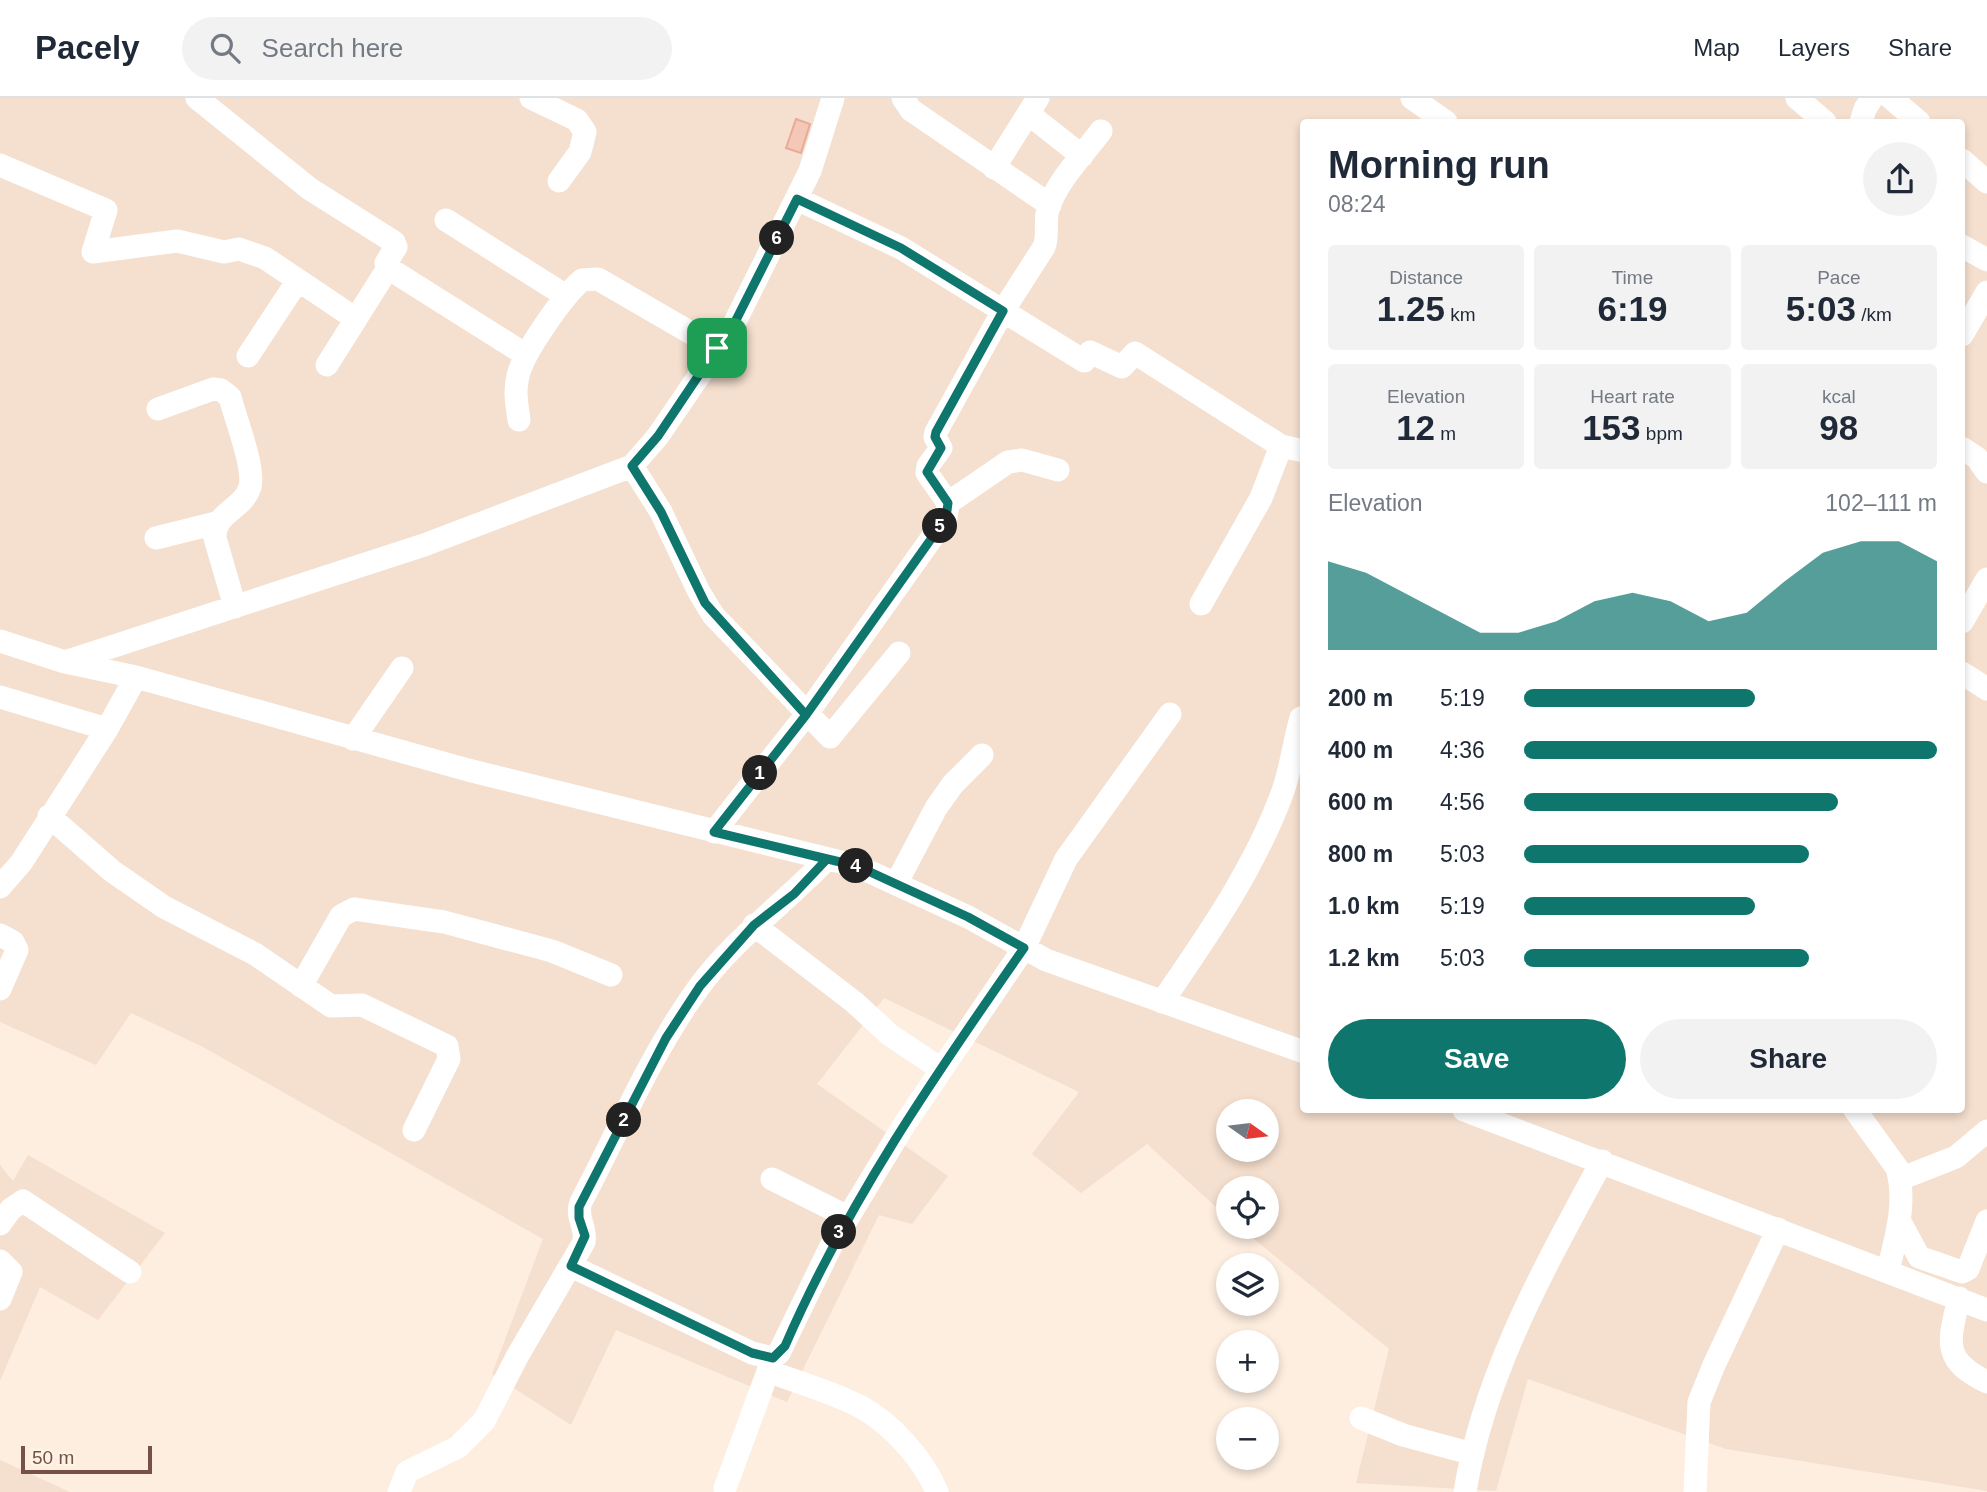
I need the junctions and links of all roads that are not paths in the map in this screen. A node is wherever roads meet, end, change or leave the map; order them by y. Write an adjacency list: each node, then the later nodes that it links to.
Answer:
1 (197, 98): 24 (street)
2 (531, 98): 17 (street)
3 (833, 98): 19 (street)
4 (903, 98): 16 (street)
5 (1797, 98): 9 (street)
6 (1872, 98): 10 (street)
7 (1891, 98): 11 (street)
8 (1034, 106): 13 (street); 16 (street)
9 (1822, 119)
10 (1862, 119)
11 (1916, 119)
12 (1101, 131): 13 (street)
13 (1082, 156): 20 (street)
14 (1965, 163): 18 (street)
15 (0, 164): 25 (street)
16 (995, 168): 20 (street)
17 (559, 181)
18 (1987, 182)
19 (797, 199): 28 (street); 31 (street)
20 (1050, 205): 28 (street)
21 (446, 220): 27 (street)
22 (1965, 248): 23 (street)
23 (1987, 260)
24 (388, 268): 29 (street); 32 (street)
25 (298, 280): 29 (street); 33 (street)
26 (1987, 292): 30 (street)
27 (566, 296): 31 (street); 32 (street)
28 (1003, 311): 37 (street); 42 (street)
29 (356, 319): 34 (street)
30 (1965, 330)
31 (717, 348): 39 (street)
32 (526, 355): 36 (street)
33 (248, 356)
34 (327, 365)
35 (158, 409): 43 (street)
36 (519, 420)
37 (1293, 448): 46 (street)
38 (1965, 450): 41 (street)
39 (632, 466): 47 (street); 58 (street)
40 (1058, 470): 42 (street)
41 (1987, 472)
42 (948, 503): 58 (street)
43 (216, 523): 44 (street); 47 (street)
44 (156, 538)
45 (1987, 579): 48 (street)
46 (1201, 604)
47 (235, 607): 51 (street)
48 (1965, 617)
49 (0, 641): 51 (street)
50 (899, 653): 58 (street)
51 (65, 662): 54 (street)
52 (402, 668): 61 (street)
53 (1965, 675): 55 (street)
54 (136, 677): 60 (street); 61 (street)
55 (1987, 689)
56 (0, 697): 60 (street)
57 (1170, 714): 70 (street)
58 (806, 715): 64 (street)
59 (1300, 722): 74 (street)
60 (107, 729): 63 (street)
61 (353, 739): 64 (street)
62 (982, 755): 66 (street)
63 (49, 816): 67 (street); 72 (street)
64 (714, 832): 65 (street)
65 (827, 859): 66 (street); 68 (street)
66 (896, 884): 70 (street)
67 (0, 887)
68 (754, 925): 76 (street); 90 (street)
69 (0, 936): 73 (street)
70 (1024, 948): 74 (street); 76 (street)
71 (611, 975): 72 (street)
72 (300, 986): 79 (street)
73 (0, 989)
74 (1162, 1002): 75 (street)
75 (1300, 1051)
76 (941, 1069): 84 (street)
77 (1475, 1113): 81 (street)
78 (1857, 1113): 83 (street)
79 (414, 1130)
80 (1987, 1131): 83 (street)
81 (1602, 1161): 88 (street); 99 (street)
82 (772, 1179): 84 (street)
83 (1900, 1179): 85 (street)
84 (848, 1217): 96 (street)
85 (1899, 1220): 86 (street); 91 (street)
86 (1987, 1221)
87 (0, 1224): 92 (street)
88 (1778, 1228): 91 (street); 104 (street)
89 (0, 1261): 94 (street)
90 (571, 1266): 96 (street); 101 (street)
91 (1888, 1271): 93 (street)
92 (130, 1272)
93 (1959, 1298): 95 (street); 97 (street)
94 (0, 1299)
95 (1987, 1310)
96 (771, 1364): 100 (street); 102 (street)
97 (1987, 1382)
98 (1361, 1419): 99 (street)
99 (1473, 1454): 103 (street)
100 (725, 1488)
101 (399, 1492)
102 (937, 1492)
103 (1465, 1492)
104 (1695, 1492)

